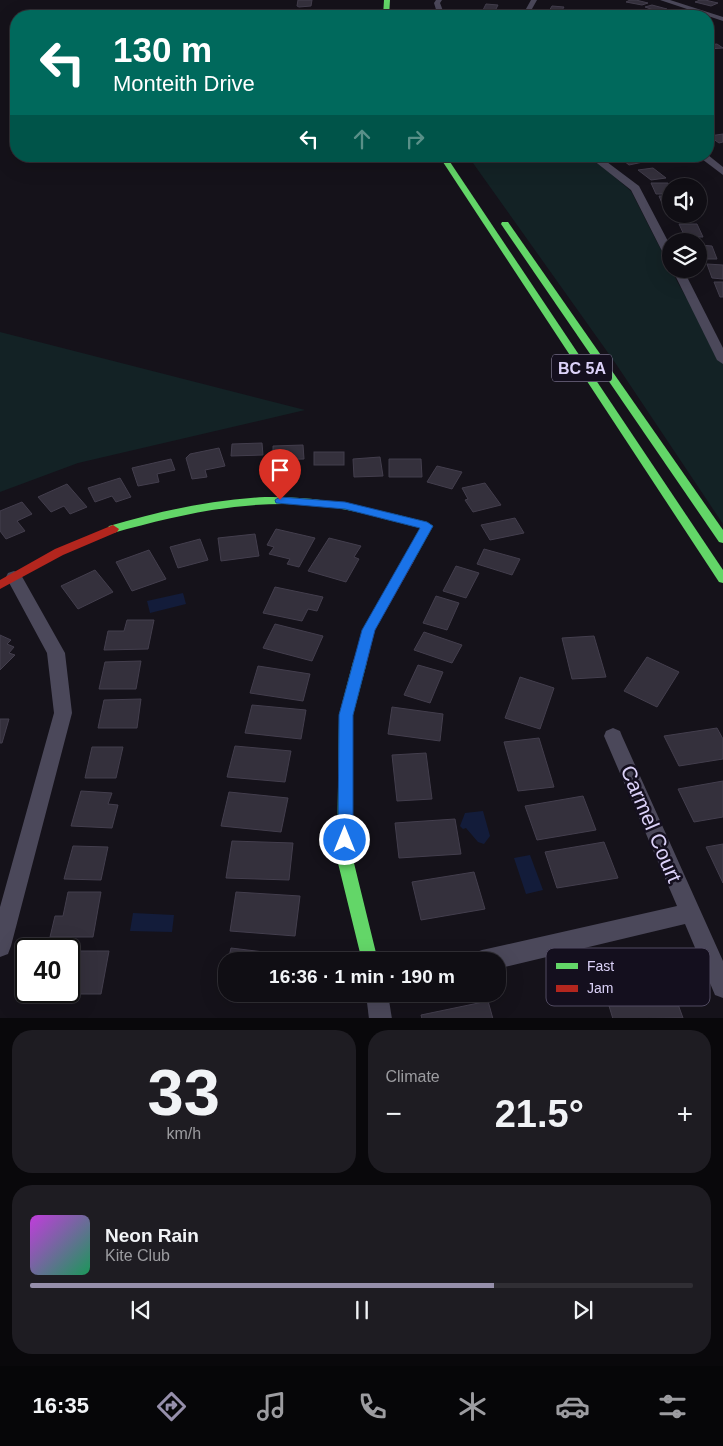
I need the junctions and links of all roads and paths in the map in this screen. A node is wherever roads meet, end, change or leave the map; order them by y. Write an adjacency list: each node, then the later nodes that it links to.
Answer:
1 (663, 0): 2 (street)
2 (695, 10)
3 (446, 162): 12 (main road, BC 5A)
4 (601, 162): 8 (street)
5 (710, 162): 6 (street)
6 (723, 172)
7 (497, 212): 11 (main road, BC 5A)
8 (662, 240)
9 (682, 278): 10 (street)
10 (723, 360)
11 (723, 539)
12 (723, 579)
13 (7, 581): 16 (street); 18 (main road)
14 (613, 736): 15 (street, Carmel Court)
15 (689, 913): 17 (street, Carmel Court); 19 (street)
16 (0, 946)
17 (705, 948)
18 (368, 952)
19 (506, 955)
20 (710, 959): 21 (street, Carmel Court)
21 (723, 987)
22 (378, 1002): 23 (street)
23 (381, 1018)

